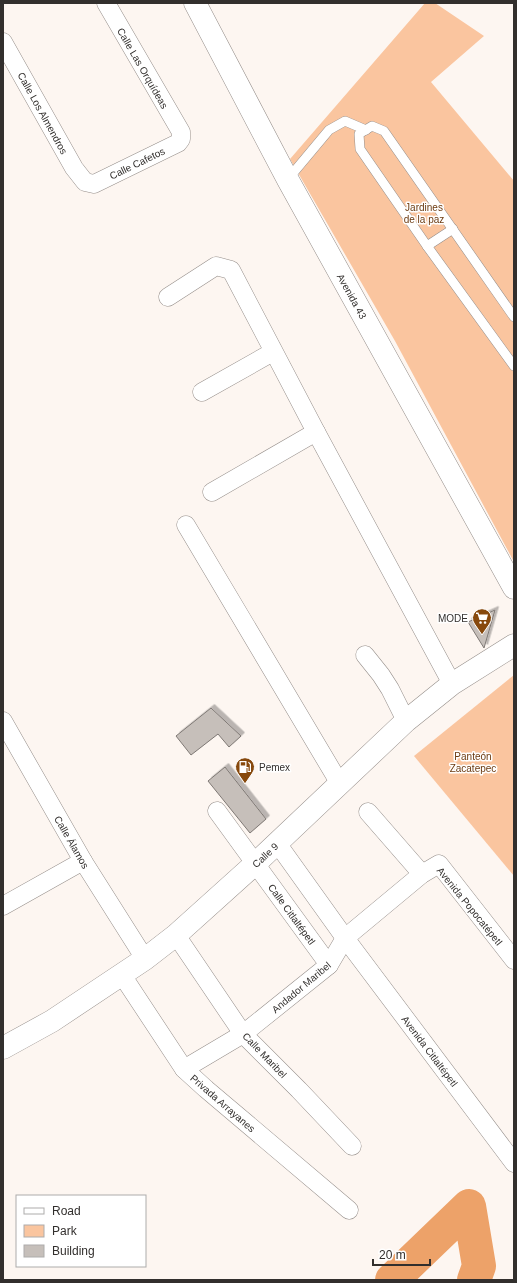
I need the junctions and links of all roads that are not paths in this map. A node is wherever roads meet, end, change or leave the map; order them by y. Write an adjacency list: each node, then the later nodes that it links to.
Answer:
1 (106, 3): 5 (street, Calle Las Orquídeas)
2 (195, 3): 6 (main road, Avenida 43)
3 (4, 46): 7 (street, Calle Los Almendros)
4 (366, 130): 6 (lane); 8 (lane); 9 (lane)
5 (180, 132): 7 (street, Calle Cafetos)
6 (288, 180): 18 (main road, Avenida 43)
7 (85, 182)
8 (453, 229): 9 (lane); 11 (lane)
9 (427, 246): 13 (lane)
10 (168, 297): 12 (street)
11 (514, 317)
12 (274, 352): 14 (street); 15 (street)
13 (514, 366)
14 (202, 392)
15 (316, 432): 16 (street); 21 (street)
16 (212, 492)
17 (186, 525): 24 (street)
18 (514, 588)
19 (514, 645): 21 (main road, Calle 9)
20 (365, 655): 23 (street)
21 (452, 684): 23 (main road, Calle 9)
22 (3, 721): 28 (street, Calle Álamos)
23 (406, 721): 24 (main road, Calle 9)
24 (340, 784): 27 (main road, Calle 9)
25 (217, 811): 29 (street, Calle Citlaltépetl)
26 (368, 812): 30 (street)
27 (277, 843): 29 (main road, Calle 9); 33 (street, Avenida Citlaltépetl)
28 (83, 861): 31 (street); 34 (street, Calle Álamos)
29 (256, 863): 32 (main road, Calle 9); 36 (street, Calle Citlaltépetl)
30 (422, 874): 33 (street, Andador Maribel); 35 (street, Avenida Popocatépetl)
31 (3, 906)
32 (176, 936): 34 (main road, Calle 9); 38 (street, Calle Maribel)
33 (345, 938): 36 (street, Andador Maribel); 42 (street, Avenida Citlaltépetl)
34 (145, 959): 37 (main road, Calle 9)
35 (514, 960)
36 (329, 965): 38 (street, Andador Maribel)
37 (122, 975): 39 (main road, Calle 9); 40 (street, Privada Arrayanes)
38 (243, 1034): 40 (street, Andador Maribel); 41 (street, Calle Maribel)
39 (3, 1048)
40 (184, 1069): 43 (street, Privada Arrayanes)
41 (352, 1146)
42 (514, 1164)
43 (349, 1210)

